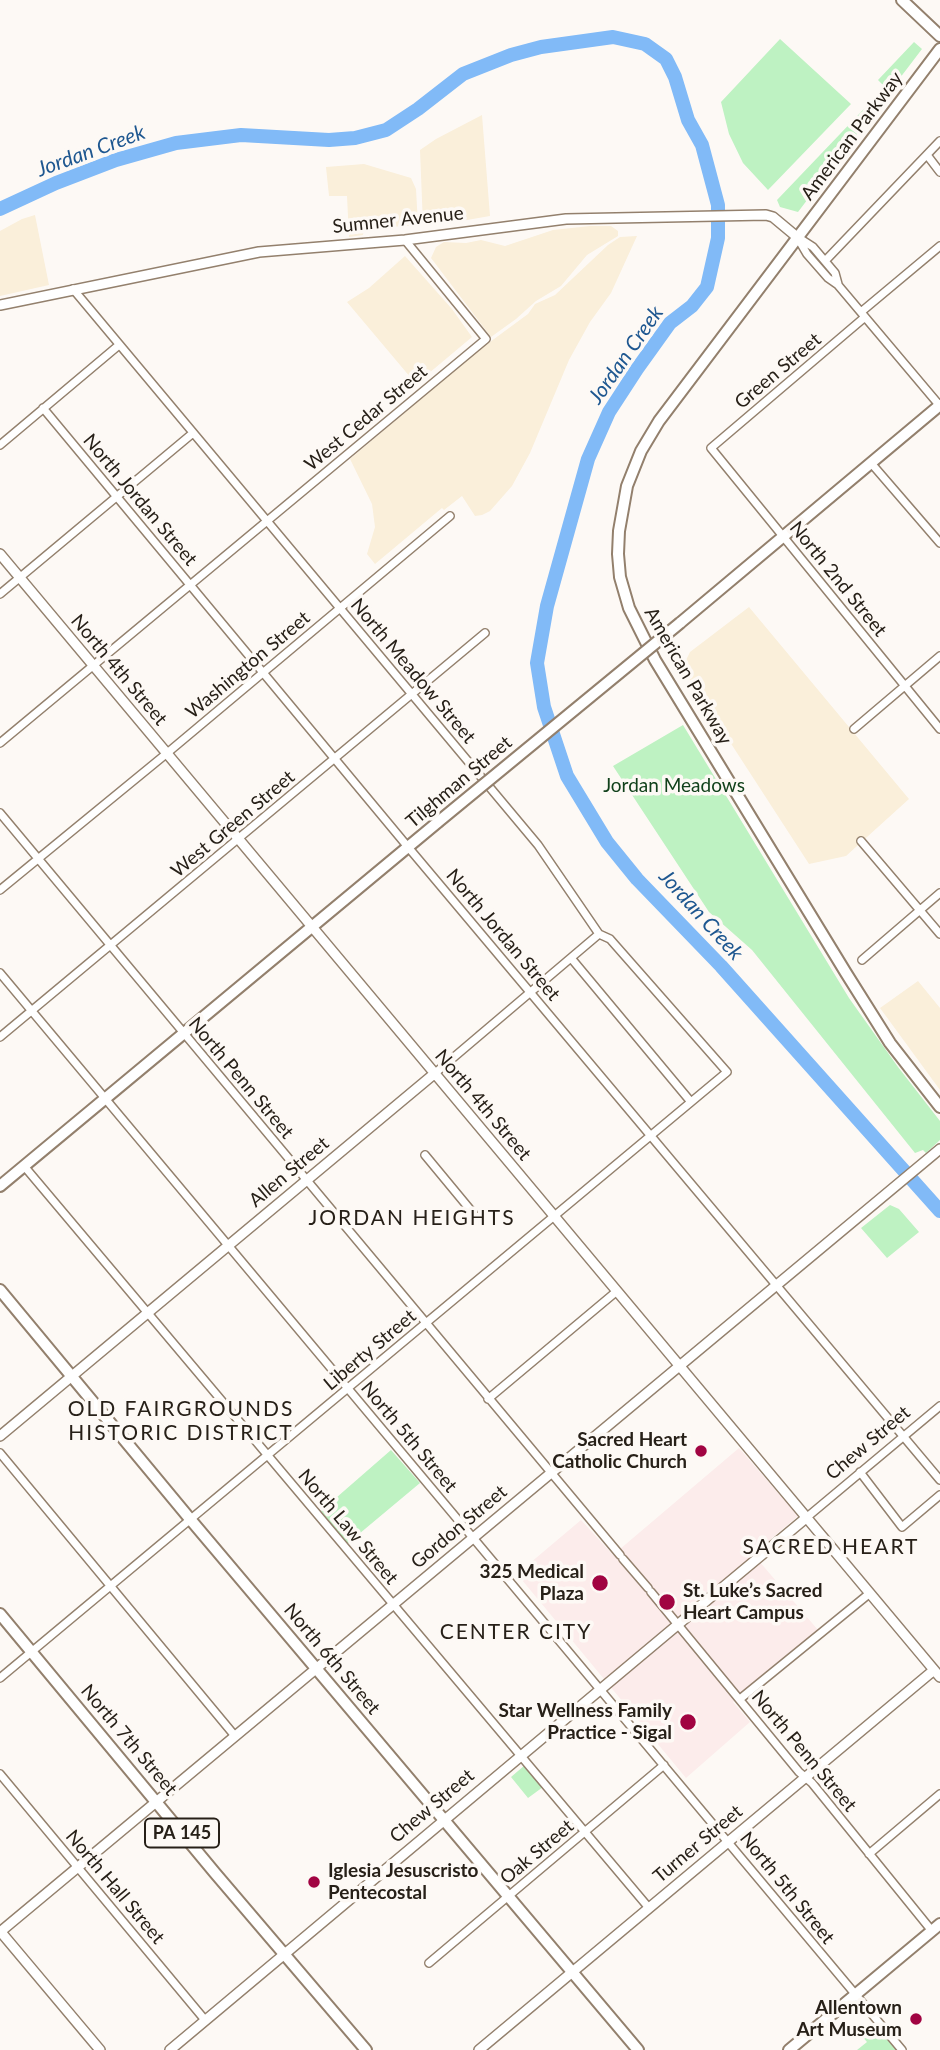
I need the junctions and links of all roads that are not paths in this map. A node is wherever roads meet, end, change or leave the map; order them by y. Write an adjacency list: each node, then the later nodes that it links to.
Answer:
1 (902, 0): 2 (main road)
2 (940, 36)
3 (940, 49): 7 (main road, American Parkway)
4 (940, 141): 5 (street)
5 (927, 155): 6 (street); 10 (street)
6 (940, 172)
7 (797, 237): 8 (street, Sumner Avenue); 10 (street); 11 (street); 66 (main road, American Parkway)
8 (405, 240): 12 (street, Sumner Avenue); 24 (street, West Cedar Street)
9 (940, 246): 14 (street, Green Street)
10 (825, 261): 11 (street)
11 (838, 285): 14 (street)
12 (73, 289): 13 (street, Sumner Avenue); 15 (street, North Meadow Street)
13 (0, 305)
14 (863, 315): 16 (street); 20 (street, Green Street)
15 (119, 345): 17 (street); 18 (street, North Meadow Street)
16 (940, 406): 21 (main road, Tilghman Street)
17 (43, 408): 19 (street); 22 (street, North Jordan Street)
18 (194, 433): 22 (street); 24 (street, North Meadow Street)
19 (0, 445)
20 (711, 448): 25 (street, North 2nd Street)
21 (871, 463): 25 (main road, Tilghman Street); 26 (street)
22 (117, 497): 28 (street); 29 (street, North Jordan Street)
23 (450, 516): 31 (street, Washington Street)
24 (267, 521): 29 (street, West Cedar Street); 31 (street, North Meadow Street)
25 (783, 536): 36 (street, North 2nd Street); 46 (main road, Tilghman Street, bridge)
26 (940, 543)
27 (0, 554): 28 (street, North 4th Street)
28 (20, 578): 30 (street); 34 (street, North 4th Street)
29 (191, 585): 34 (street, West Cedar Street); 35 (street, North Jordan Street)
30 (0, 594)
31 (340, 609): 35 (street, Washington Street); 37 (street, North Meadow Street)
32 (485, 633): 37 (street, West Green Street)
33 (940, 656): 36 (street)
34 (93, 666): 40 (street, West Cedar Street); 41 (street, North 4th Street)
35 (263, 673): 41 (street, Washington Street); 42 (street, North Jordan Street)
36 (904, 686): 38 (street); 39 (street, North 2nd Street)
37 (412, 695): 42 (street, West Green Street); 52 (street, North Meadow Street)
38 (854, 729)
39 (940, 729)
40 (0, 743)
41 (166, 754): 44 (street, North 4th Street); 47 (street, Washington Street)
42 (335, 760): 44 (street, West Green Street); 46 (street, North Jordan Street)
43 (0, 813): 47 (street, North Penn Street)
44 (238, 841): 51 (street, North 4th Street); 54 (street, West Green Street)
45 (861, 842): 50 (street)
46 (408, 847): 51 (main road, Tilghman Street); 58 (street, North Jordan Street)
47 (38, 859): 48 (street, Washington Street); 54 (street, North Penn Street)
48 (0, 890)
49 (940, 893): 50 (street)
50 (920, 910): 53 (street); 56 (street)
51 (311, 927): 60 (main road, Tilghman Street); 63 (street, North 4th Street)
52 (600, 934): 55 (street, Allen Street); 62 (street, North Meadow Street)
53 (940, 934)
54 (111, 947): 59 (street, West Green Street); 60 (street, North Penn Street)
55 (571, 958): 58 (street, Allen Street); 65 (street)
56 (862, 960)
57 (0, 973): 59 (street, North 5th Street)
58 (531, 992): 63 (street, Allen Street); 67 (street, North Jordan Street)
59 (31, 1011): 61 (street, West Green Street); 64 (street, North 5th Street)
60 (183, 1033): 64 (main road, Tilghman Street); 71 (street, North Penn Street)
61 (0, 1037)
62 (727, 1072): 65 (street, Liberty Street)
63 (434, 1074): 71 (street, Allen Street); 74 (street, North 4th Street)
64 (105, 1099): 70 (main road, Tilghman Street); 75 (street, North 5th Street)
65 (691, 1102): 67 (street, Liberty Street)
66 (940, 1107)
67 (652, 1135): 74 (street, Liberty Street); 76 (street, North Jordan Street)
68 (940, 1149): 76 (street, Gordon Street)
69 (425, 1156): 73 (street)
70 (24, 1166): 72 (main road, Tilghman Street); 79 (street, North Law Street)
71 (306, 1181): 75 (street, Allen Street); 80 (street, North Penn Street)
72 (0, 1186)
73 (473, 1213)
74 (554, 1217): 78 (street, North 4th Street); 80 (street, Liberty Street)
75 (227, 1246): 79 (street, Allen Street); 83 (street, North 5th Street)
76 (777, 1285): 81 (street, Gordon Street); 87 (street, North Jordan Street)
77 (0, 1290): 82 (main road, North 6th Street)
78 (617, 1291): 81 (street, North 4th Street); 84 (street)
79 (148, 1312): 82 (street, Allen Street); 89 (street, North Law Street)
80 (425, 1324): 83 (street, Liberty Street); 84 (street, North Penn Street)
81 (680, 1366): 91 (street, Gordon Street); 94 (street, North 4th Street)
82 (71, 1376): 86 (street, Allen Street); 95 (main road, North 6th Street)
83 (348, 1388): 89 (street, Liberty Street); 96 (street, North 5th Street)
84 (488, 1399): 91 (street, North Penn Street)
85 (940, 1406): 87 (street, Chew Street)
86 (0, 1436)
87 (904, 1436): 90 (street, Chew Street); 92 (street, North Jordan Street)
88 (0, 1453): 97 (street)
89 (267, 1455): 95 (street, Liberty Street); 99 (street, North Law Street)
90 (860, 1472): 93 (street); 94 (street, Chew Street)
91 (550, 1473): 96 (street, Gordon Street); 101 (street, North Penn Street)
92 (940, 1480)
93 (940, 1495)
94 (806, 1517): 98 (street, North 4th Street); 101 (street, Chew Street)
95 (190, 1519): 97 (street, Liberty Street); 103 (main road, North 6th Street)
96 (473, 1539): 99 (street, Gordon Street); 106 (street, North 5th Street)
97 (110, 1585): 102 (street, Liberty Street); 108 (street)
98 (870, 1593): 104 (street, North 4th Street); 107 (street)
99 (393, 1605): 103 (street, Gordon Street); 109 (street, North Law Street)
100 (0, 1614): 102 (main road, North 7th Street / PA 145)
101 (678, 1624): 106 (street, Chew Street); 107 (street, North Penn Street)
102 (32, 1651): 105 (street, Liberty Street); 114 (main road, North 7th Street / PA 145)
103 (317, 1668): 108 (street, Gordon Street); 115 (main road, North 6th Street)
104 (938, 1670): 112 (street, Turner Street)
105 (0, 1678)
106 (599, 1690): 109 (street, Chew Street); 110 (street, North 5th Street)
107 (740, 1699): 112 (street, North Penn Street)
108 (235, 1736): 114 (street, Gordon Street)
109 (520, 1755): 115 (street, Chew Street); 116 (street, North Law Street)
110 (664, 1765): 116 (street, Oak Street); 117 (street, North 5th Street)
111 (0, 1774): 119 (street, North Hall Street)
112 (806, 1778): 117 (street, Turner Street); 118 (street, North Penn Street)
113 (940, 1794): 118 (street)
114 (157, 1801): 119 (street, Gordon Street); 124 (main road, North 7th Street / PA 145)
115 (444, 1818): 120 (main road, North 6th Street); 124 (street, Chew Street)
116 (585, 1833): 120 (street, Oak Street); 121 (street, North Law Street)
117 (728, 1841): 121 (street, Turner Street); 127 (street, North 5th Street)
118 (869, 1853): 122 (street, North Penn Street)
119 (78, 1867): 123 (street, Gordon Street); 128 (street, North Hall Street)
120 (509, 1896): 125 (street, Oak Street); 126 (main road, North 6th Street)
121 (649, 1908): 126 (street, Turner Street)
122 (936, 1928): 127 (main road)
123 (0, 1931): 129 (street)
124 (283, 1954): 128 (street, Chew Street); 131 (main road, North 7th Street / PA 145)
125 (429, 1963)
126 (572, 1972): 132 (street, Turner Street); 133 (main road, North 6th Street)
127 (855, 1995): 134 (main road); 135 (street, North 5th Street)
128 (205, 2020): 130 (street, Chew Street)
129 (100, 2050)
130 (170, 2050)
131 (366, 2050)
132 (479, 2050)
133 (638, 2050)
134 (789, 2050)
135 (902, 2050)

